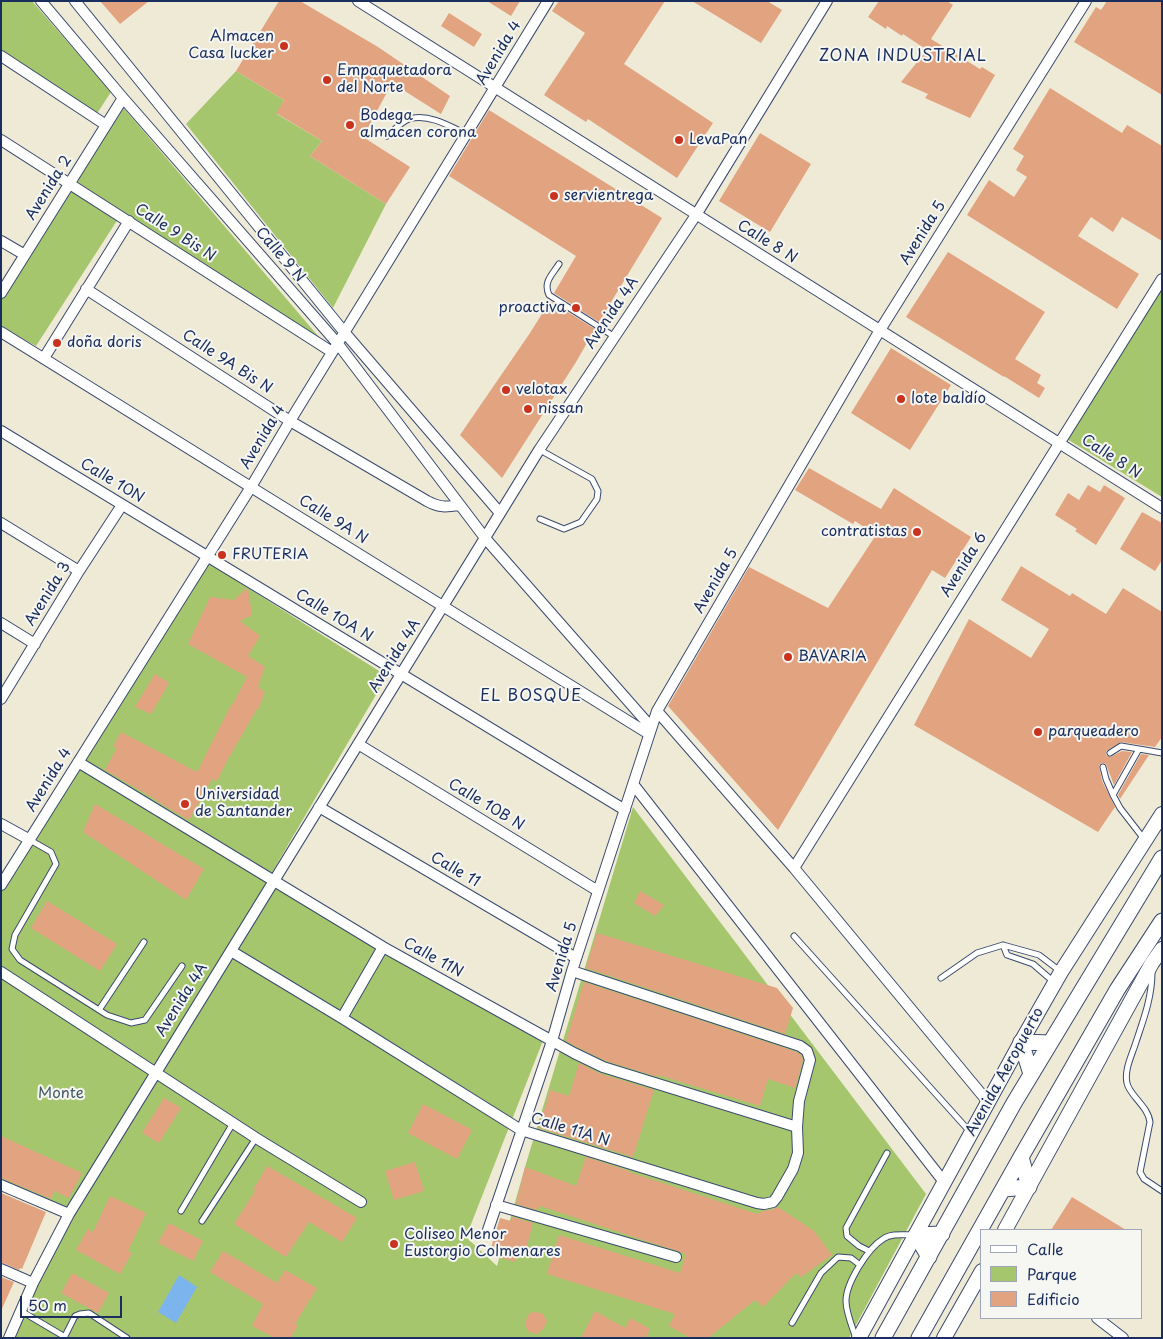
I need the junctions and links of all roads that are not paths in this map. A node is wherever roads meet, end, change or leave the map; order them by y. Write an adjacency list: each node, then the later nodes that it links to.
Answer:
1 (41, 1): 9 (street, Calle 9 N)
2 (76, 1): 25 (street, Calle 9 N)
3 (358, 1): 8 (street, Calle 8 N)
4 (548, 1): 8 (street, Avenida 4)
5 (827, 1): 15 (street, Avenida 4A)
6 (1086, 1): 23 (street, Avenida 5)
7 (1, 56): 10 (street)
8 (495, 88): 11 (street, Avenida 4); 15 (street, Calle 8 N)
9 (123, 98): 10 (street, Avenida 2); 27 (street, Calle 9 N)
10 (106, 125): 14 (street, Avenida 2)
11 (467, 134): 12 (lane); 25 (street, Avenida 4)
12 (386, 136)
13 (1, 140): 14 (street, Calle 9 Bis N)
14 (70, 183): 16 (street, Calle 9 Bis N); 18 (street, Avenida 2)
15 (696, 215): 23 (street, Calle 8 N); 26 (street, Avenida 4A)
16 (129, 221): 21 (street); 27 (street, Calle 9 Bis N)
17 (1, 241): 18 (street)
18 (25, 256): 22 (street, Avenida 2)
19 (559, 264): 26 (lane)
20 (1162, 279): 31 (street, Avenida 6)
21 (86, 289): 28 (street); 29 (street, Calle 9A Bis N)
22 (1, 293)
23 (880, 330): 31 (street, Calle 8 N); 48 (street, Avenida 5)
24 (1, 332): 28 (street, Calle 9A N)
25 (345, 333): 27 (street, Avenida 4); 37 (street, Calle 9 N)
26 (615, 337): 32 (street, Avenida 4A)
27 (335, 348): 29 (street, Avenida 4); 35 (street, Calle 9 N)
28 (44, 358): 33 (street, Calle 9A N)
29 (290, 421): 33 (street, Avenida 4); 35 (street, Calle 9A Bis N)
30 (1, 431): 34 (street, Calle 10N)
31 (1059, 442): 36 (street, Calle 8 N); 65 (street, Avenida 6)
32 (539, 450): 37 (street, Avenida 4A); 38 (lane)
33 (251, 487): 41 (street, Avenida 4); 43 (street, Calle 9A N)
34 (122, 505): 41 (street, Calle 10N); 42 (street, Avenida 3)
35 (460, 505): 40 (street, Calle 9 N)
36 (1162, 508)
37 (500, 513): 40 (street, Avenida 4A)
38 (540, 519)
39 (1, 524): 42 (street)
40 (485, 538): 43 (street, Avenida 4A); 49 (street, Calle 9 N)
41 (207, 556): 46 (street, Calle 10A N); 54 (street, Avenida 4)
42 (79, 572): 45 (street, Avenida 3)
43 (443, 606): 46 (street, Avenida 4A); 49 (street, Calle 9A N)
44 (1, 623): 45 (street)
45 (35, 644): 47 (street, Avenida 3)
46 (401, 674): 50 (street, Avenida 4A); 59 (street, Calle 10A N)
47 (1, 699)
48 (657, 711): 49 (street, Avenida 5); 65 (street)
49 (650, 731): 56 (street, Avenida 5)
50 (358, 744): 58 (street, Avenida 4A); 68 (street, Calle 10B N)
51 (1139, 749): 52 (lane); 53 (lane); 57 (lane)
52 (1110, 753)
53 (1162, 753)
54 (78, 762): 62 (street, Avenida 4); 66 (street, Calle 11N)
55 (1103, 767): 57 (lane)
56 (633, 784): 59 (street, Avenida 5); 98 (street)
57 (1113, 796): 63 (lane)
58 (319, 807): 66 (street, Avenida 4A); 76 (street, Calle 11)
59 (625, 810): 68 (street, Avenida 5)
60 (1162, 814): 63 (street, Avenida Aeropuerto)
61 (1, 824): 62 (street)
62 (30, 840): 67 (street, Avenida 4); 83 (lane)
63 (1145, 840): 82 (street, Avenida Aeropuerto)
64 (1162, 858): 87 (main road, Avenida Aeropuerto)
65 (794, 868): 90 (street)
66 (274, 881): 73 (street, Calle 11N); 75 (street, Avenida 4A)
67 (1, 886)
68 (598, 891): 76 (street, Avenida 5)
69 (1162, 921): 97 (main road)
70 (794, 936): 94 (lane)
71 (144, 942): 83 (lane)
72 (1003, 945): 81 (lane); 82 (lane); 82 (lane)
73 (383, 947): 84 (street); 85 (street, Calle 11N)
74 (1162, 949): 77 (street)
75 (231, 951): 84 (street, Calle 11A N); 88 (street, Avenida 4A)
76 (576, 958): 79 (street, Avenida 5)
77 (1152, 963): 100 (street); 102 (lane)
78 (182, 966): 83 (lane)
79 (572, 971): 85 (street, Avenida 5); 92 (street, Calle 11A N)
80 (1, 972): 88 (street)
81 (941, 978)
82 (1058, 978): 86 (street, Avenida Aeropuerto)
83 (99, 1010)
84 (342, 1018): 93 (street, Calle 11A N)
85 (552, 1041): 92 (street, Calle 11N); 93 (street, Avenida 5)
86 (1021, 1042): 87 (main road); 89 (main road); 90 (street, Avenida Aeropuerto)
87 (1050, 1043): 89 (main road, Avenida Aeropuerto)
88 (156, 1072): 91 (street); 106 (street, Avenida 4A)
89 (1032, 1074): 112 (main road, Avenida Aeropuerto)
90 (988, 1102): 94 (street, Avenida Aeropuerto)
91 (233, 1123): 95 (street); 105 (lane)
92 (797, 1127): 93 (street, Calle 11A N)
93 (521, 1130): 104 (street, Avenida 5)
94 (971, 1133): 98 (street, Avenida Aeropuerto)
95 (256, 1138): 103 (street); 107 (lane)
96 (886, 1154): 114 (lane)
97 (1020, 1157): 100 (main road); 101 (main road)
98 (944, 1182): 113 (street, Avenida Aeropuerto)
99 (1, 1185): 106 (street)
100 (1029, 1187): 101 (main road); 109 (street)
101 (1003, 1189): 108 (main road)
102 (1162, 1191)
103 (361, 1202)
104 (496, 1205): 110 (street, Avenida 5); 115 (street)
105 (181, 1211)
106 (69, 1214): 120 (street, Avenida 4A)
107 (202, 1221)
108 (980, 1229)
109 (1006, 1229)
110 (488, 1230)
111 (980, 1230): 129 (main road)
112 (942, 1234): 113 (main road); 116 (main road, Avenida Aeropuerto)
113 (916, 1235): 114 (lane); 116 (main road); 127 (street, Avenida Aeropuerto)
114 (868, 1252): 117 (lane)
115 (676, 1257)
116 (929, 1257): 128 (main road, Avenida Aeropuerto)
117 (860, 1265): 123 (lane); 127 (lane)
118 (1, 1269): 120 (street)
119 (980, 1275): 130 (street)
120 (34, 1283): 121 (street, Avenida 4A)
121 (21, 1311): 124 (street, Avenida 4A); 125 (lane)
122 (1098, 1319): 131 (street)
123 (792, 1322)
124 (10, 1337)
125 (65, 1337): 126 (lane)
126 (127, 1338)
127 (858, 1338)
128 (883, 1338)
129 (919, 1338)
130 (944, 1338)
131 (1123, 1338)

